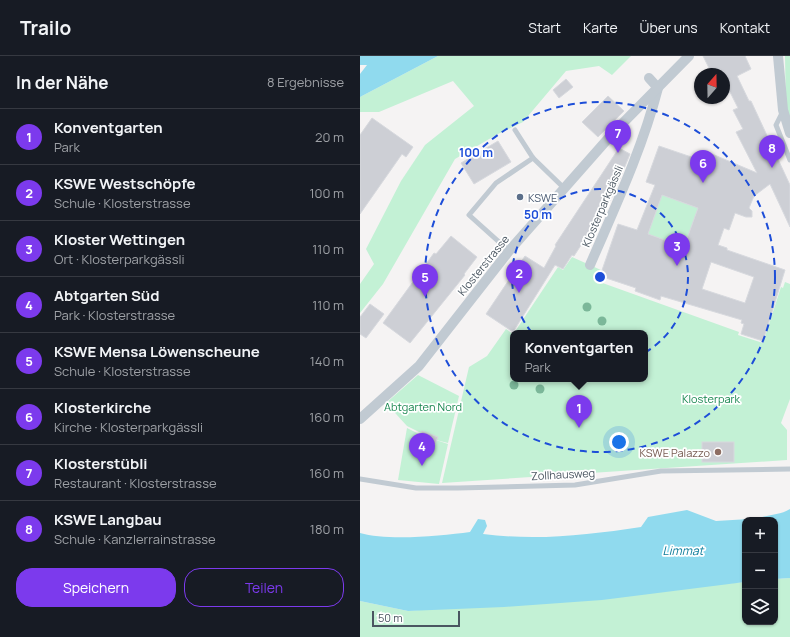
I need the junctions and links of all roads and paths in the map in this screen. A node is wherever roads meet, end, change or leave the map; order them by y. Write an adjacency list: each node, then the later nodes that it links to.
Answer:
1 (690, 56): 4 (street, Klosterstrasse)
2 (778, 56): 5 (street)
3 (649, 78): 4 (street)
4 (658, 88): 10 (street, Klosterstrasse); 12 (street, Klosterparkgässli)
5 (783, 110): 7 (street); 9 (lane)
6 (515, 130): 8 (lane)
7 (790, 132)
8 (533, 158): 10 (lane); 11 (lane)
9 (790, 160)
10 (564, 189): 11 (street, Klosterstrasse)
11 (508, 251): 13 (street, Klosterstrasse)
12 (590, 265)
13 (360, 419)
14 (790, 469): 15 (lane, Zollhausweg)
15 (360, 479)

